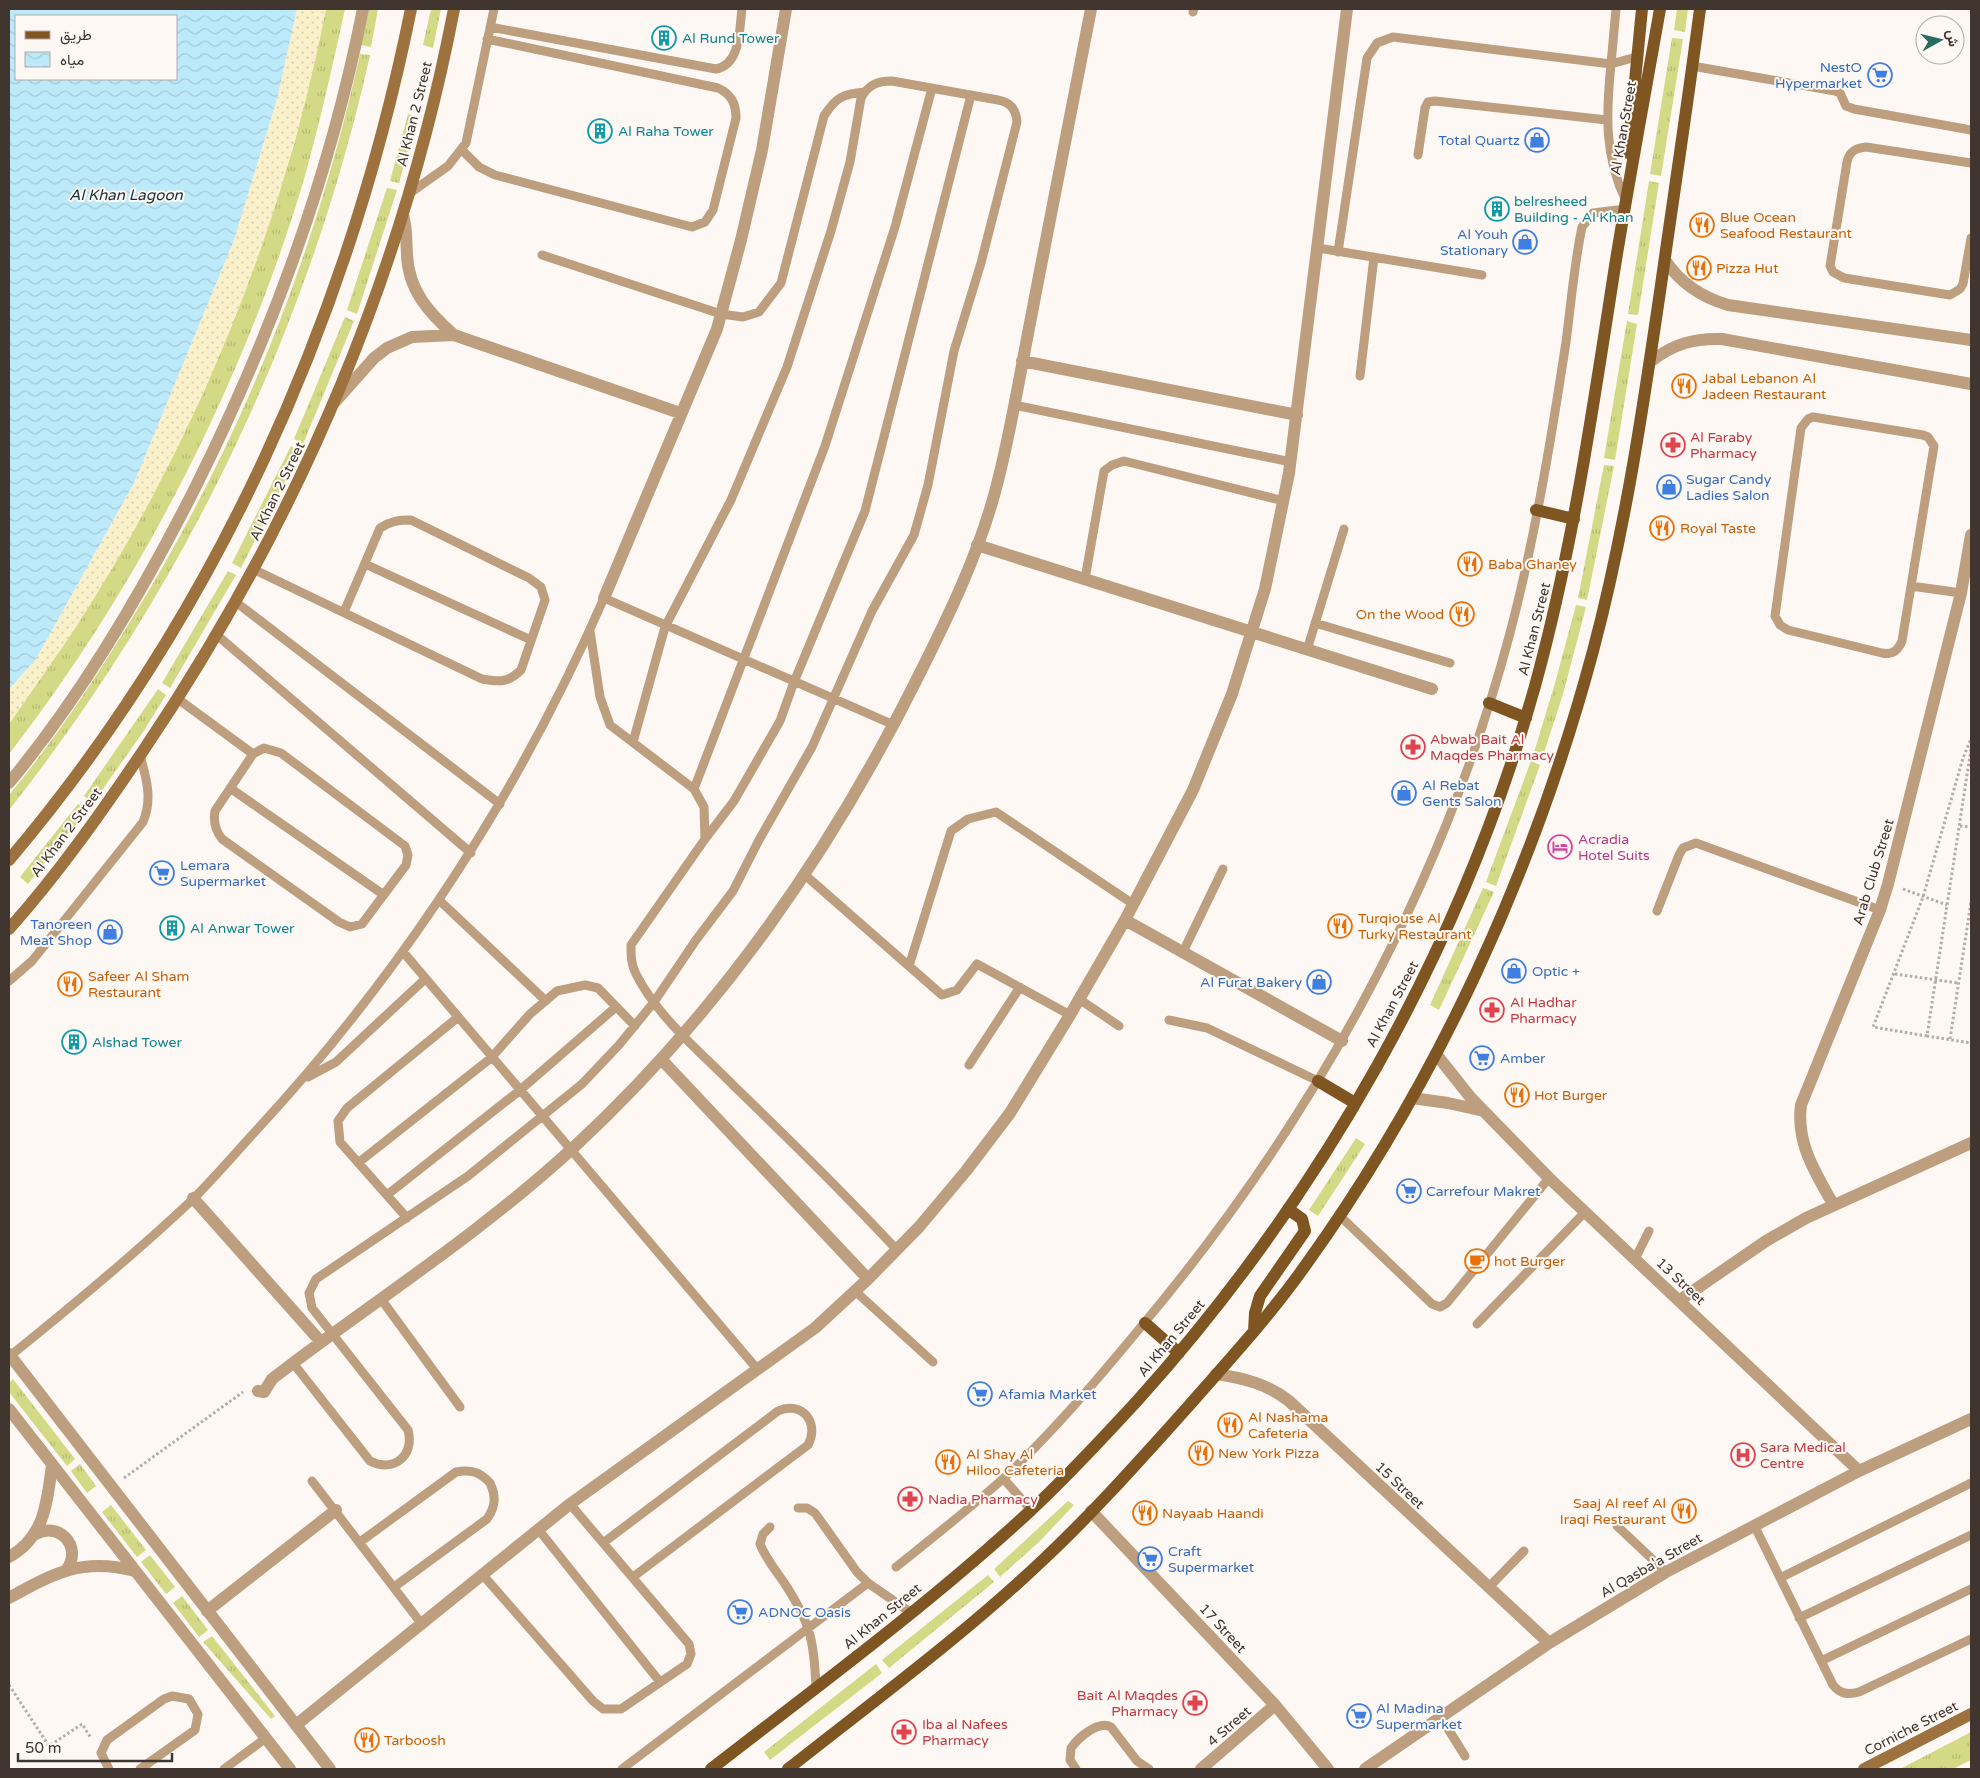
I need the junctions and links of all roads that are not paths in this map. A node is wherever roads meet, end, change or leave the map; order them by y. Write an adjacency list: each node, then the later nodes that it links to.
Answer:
1 (363, 9): 82 (street)
2 (411, 9): 88 (main road, Al Khan 2 Street)
3 (454, 9): 27 (main road, Al Khan 2 Street)
4 (494, 9): 13 (lane)
5 (742, 9): 13 (lane)
6 (786, 9): 37 (street)
7 (1091, 9): 40 (street)
8 (1347, 9): 31 (street)
9 (1616, 9): 16 (lane)
10 (1642, 9): 15 (main road)
11 (1660, 9): 26 (main road, Al Khan Street)
12 (1700, 9): 17 (main road)
13 (490, 27): 14 (lane)
14 (488, 39): 23 (lane); 23 (lane)
15 (1636, 57): 16 (lane); 26 (main road)
16 (1611, 64): 21 (lane); 32 (lane)
17 (1692, 66): 22 (lane); 35 (main road)
18 (932, 88): 19 (lane); 20 (lane); 70 (lane)
19 (865, 92): 37 (lane); 64 (lane)
20 (971, 95): 72 (lane); 74 (lane)
21 (1606, 120): 24 (lane); 28 (lane)
22 (1971, 130)
23 (462, 150): 27 (lane)
24 (1418, 155)
25 (1971, 163): 30 (lane)
26 (1629, 182): 28 (main road, Al Khan Street)
27 (410, 193): 29 (main road, Al Khan 2 Street)
28 (1625, 205): 50 (lane); 51 (main road, Al Khan Street)
29 (403, 215): 38 (street); 44 (main road, Al Khan 2 Street)
30 (1971, 238)
31 (1318, 248): 32 (lane); 47 (street)
32 (1338, 252): 34 (lane)
33 (542, 255): 37 (lane)
34 (1374, 258): 36 (lane); 42 (lane)
35 (1664, 260): 39 (street); 41 (main road)
36 (1482, 275)
37 (721, 314): 46 (street)
38 (454, 335): 44 (street); 46 (street)
39 (1971, 340)
40 (1022, 361): 45 (street); 47 (street)
41 (1650, 362): 43 (street); 115 (main road)
42 (1360, 376)
43 (1971, 384)
44 (334, 403): 56 (main road, Al Khan 2 Street)
45 (1014, 405): 48 (lane); 54 (street)
46 (680, 413): 60 (street)
47 (1297, 415): 48 (street)
48 (1291, 462): 49 (street)
49 (1284, 501): 57 (lane); 66 (street)
50 (1536, 510): 51 (main road); 76 (lane)
51 (1574, 519): 77 (main road, Al Khan Street)
52 (1344, 529): 63 (lane)
53 (1971, 535): 59 (street, Arab Club Street)
54 (977, 545): 57 (street); 78 (street)
55 (364, 564): 62 (lane); 68 (lane); 68 (lane)
56 (255, 570): 61 (main road, Al Khan 2 Street); 62 (lane)
57 (1085, 579): 66 (street)
58 (1911, 586): 58 (lane); 59 (lane)
59 (1961, 593): 94 (street, Arab Club Street)
60 (604, 598): 64 (lane); 65 (lane)
61 (237, 603): 67 (main road, Al Khan 2 Street); 85 (lane)
62 (344, 612): 68 (lane)
63 (1315, 623): 69 (lane); 71 (lane)
64 (665, 627): 70 (lane); 79 (lane)
65 (590, 631): 79 (lane); 85 (lane)
66 (1253, 632): 69 (street); 93 (street)
67 (218, 636): 75 (main road, Al Khan 2 Street); 87 (lane)
68 (531, 640)
69 (1307, 650): 73 (street)
70 (743, 660): 72 (lane); 84 (lane)
71 (1450, 662)
72 (794, 682): 74 (lane); 86 (lane)
73 (1432, 689)
74 (832, 698): 78 (lane); 106 (lane)
75 (178, 699): 80 (lane); 81 (main road, Al Khan 2 Street)
76 (1489, 703): 77 (main road); 114 (lane)
77 (1526, 718): 123 (main road, Al Khan Street)
78 (894, 725): 90 (street)
79 (633, 742): 84 (lane)
80 (253, 754): 83 (lane); 91 (lane)
81 (140, 755): 97 (main road, Al Khan 2 Street); 102 (lane)
82 (9, 783)
83 (230, 788): 91 (lane); 91 (lane)
84 (694, 789): 86 (lane)
85 (500, 804): 87 (lane)
86 (705, 839): 106 (lane)
87 (471, 853): 92 (lane)
88 (9, 860)
89 (1223, 869): 98 (lane)
90 (806, 874): 100 (lane); 113 (street)
91 (384, 895)
92 (440, 900): 99 (lane); 105 (lane)
93 (1133, 904): 96 (street); 100 (lane)
94 (1880, 910): 95 (lane); 132 (street, Arab Club Street)
95 (1657, 911)
96 (1125, 920): 98 (street); 104 (street)
97 (9, 929)
98 (1183, 952): 114 (street)
99 (404, 953): 101 (lane); 119 (lane)
100 (909, 966): 103 (lane)
101 (424, 980): 109 (lane); 119 (lane)
102 (9, 981)
103 (1020, 987): 108 (lane); 118 (lane)
104 (1079, 999): 108 (street); 112 (lane)
105 (546, 1001): 107 (lane); 116 (lane)
106 (654, 1002): 111 (lane); 113 (lane)
107 (616, 1006): 111 (lane); 121 (lane)
108 (1070, 1015): 138 (street)
109 (457, 1018): 116 (lane); 128 (lane)
110 (1169, 1020): 120 (lane)
111 (635, 1026): 125 (lane)
112 (1119, 1026)
113 (683, 1035): 117 (street); 138 (lane)
114 (1342, 1041): 120 (lane)
115 (1436, 1054): 122 (main road); 124 (street, 13 Street)
116 (491, 1058): 121 (lane); 128 (lane)
117 (660, 1059): 127 (street); 140 (street)
118 (968, 1065)
119 (304, 1080): 131 (lane)
120 (1318, 1081): 123 (main road); 144 (lane)
121 (519, 1090): 125 (lane); 130 (lane)
122 (1412, 1098): 124 (street); 135 (main road)
123 (1355, 1103): 133 (main road, Al Khan Street)
124 (1484, 1111): 129 (street, 13 Street)
125 (542, 1118): 127 (lane); 136 (lane)
126 (1971, 1143): 132 (street)
127 (570, 1150): 142 (street); 153 (lane)
128 (358, 1163): 130 (lane)
129 (1549, 1178): 134 (street, 13 Street); 135 (lane)
130 (386, 1195): 136 (lane)
131 (193, 1198): 148 (street); 150 (lane)
132 (1833, 1204): 143 (street)
133 (1288, 1209): 146 (main road); 149 (main road, Al Khan Street)
134 (1585, 1212): 139 (street, 13 Street); 145 (lane)
135 (1340, 1216): 146 (main road)
136 (407, 1218): 147 (lane)
137 (1650, 1231): 139 (lane)
138 (897, 1250): 140 (street)
139 (1635, 1259): 143 (street, 13 Street)
140 (868, 1279): 141 (street)
141 (855, 1291): 151 (lane); 153 (street)
142 (381, 1299): 147 (street); 156 (lane)
143 (1680, 1300): 160 (street, 13 Street)
144 (1145, 1323): 149 (main road); 161 (lane)
145 (1477, 1324)
146 (1254, 1331): 154 (main road)
147 (332, 1334): 148 (street); 152 (lane)
148 (321, 1342): 152 (street)
149 (1179, 1353): 167 (main road, Al Khan Street)
150 (9, 1355): 191 (street)
151 (933, 1362)
152 (293, 1363): 155 (street)
153 (758, 1370): 164 (street)
154 (1216, 1374): 168 (main road); 188 (street, 15 Street)
155 (258, 1391)
156 (460, 1407)
157 (9, 1409): 159 (street)
158 (1971, 1419): 160 (street, Al Qasba'a Street)
159 (52, 1465): 173 (street); 181 (street)
160 (1859, 1471): 169 (street, Al Qasba'a Street)
161 (1003, 1478): 167 (lane); 179 (lane)
162 (312, 1481): 166 (lane)
163 (1971, 1483): 185 (lane)
164 (570, 1504): 172 (street); 176 (lane)
165 (798, 1508): 186 (lane)
166 (336, 1510): 175 (lane); 191 (street)
167 (1031, 1510): 192 (main road, Al Khan Street)
168 (1091, 1511): 201 (street, 17 Street); 215 (main road)
169 (1754, 1525): 182 (street, Al Qasba'a Street); 185 (lane)
170 (1618, 1526): 182 (lane)
171 (770, 1527): 195 (lane)
172 (538, 1529): 183 (street); 199 (lane)
173 (34, 1535): 178 (street); 180 (street)
174 (1971, 1536): 193 (lane)
175 (360, 1542): 187 (lane); 187 (lane)
176 (603, 1543): 184 (lane); 184 (lane)
177 (1524, 1551): 188 (lane)
178 (9, 1557)
179 (896, 1567)
180 (67, 1569): 181 (street); 190 (street)
181 (135, 1571): 205 (street)
182 (1666, 1572): 197 (street, Al Qasba'a Street)
183 (482, 1574): 194 (street); 199 (lane)
184 (633, 1577): 199 (lane)
185 (1780, 1578): 193 (lane)
186 (868, 1583): 192 (lane); 195 (lane)
187 (394, 1588): 194 (lane)
188 (1488, 1588): 197 (street, 15 Street)
189 (1971, 1588): 198 (lane)
190 (9, 1598)
191 (208, 1611): 204 (street)
192 (910, 1612): 200 (main road, Al Khan Street)
193 (1800, 1618): 198 (lane)
194 (421, 1623): 204 (street)
195 (809, 1626): 200 (lane); 213 (lane)
196 (1971, 1639): 198 (lane)
197 (1549, 1643): 203 (street, Al Qasba'a Street)
198 (1821, 1661)
199 (660, 1682)
200 (816, 1687): 214 (main road, Al Khan Street)
201 (1275, 1705): 217 (street, 4 Street); 218 (street, 17 Street)
202 (1971, 1714): 220 (main road, Corniche Street)
203 (1440, 1716): 206 (lane); 219 (street, Al Qasba'a Street)
204 (296, 1724): 212 (street)
205 (266, 1738): 210 (lane); 211 (street)
206 (1466, 1756)
207 (1144, 1768): 216 (lane)
208 (109, 1769): 209 (lane)
209 (140, 1769)
210 (224, 1769)
211 (290, 1769)
212 (330, 1769)
213 (622, 1769)
214 (711, 1769)
215 (788, 1769)
216 (1076, 1769)
217 (1201, 1769)
218 (1328, 1769)
219 (1365, 1769)
220 (1864, 1769)

